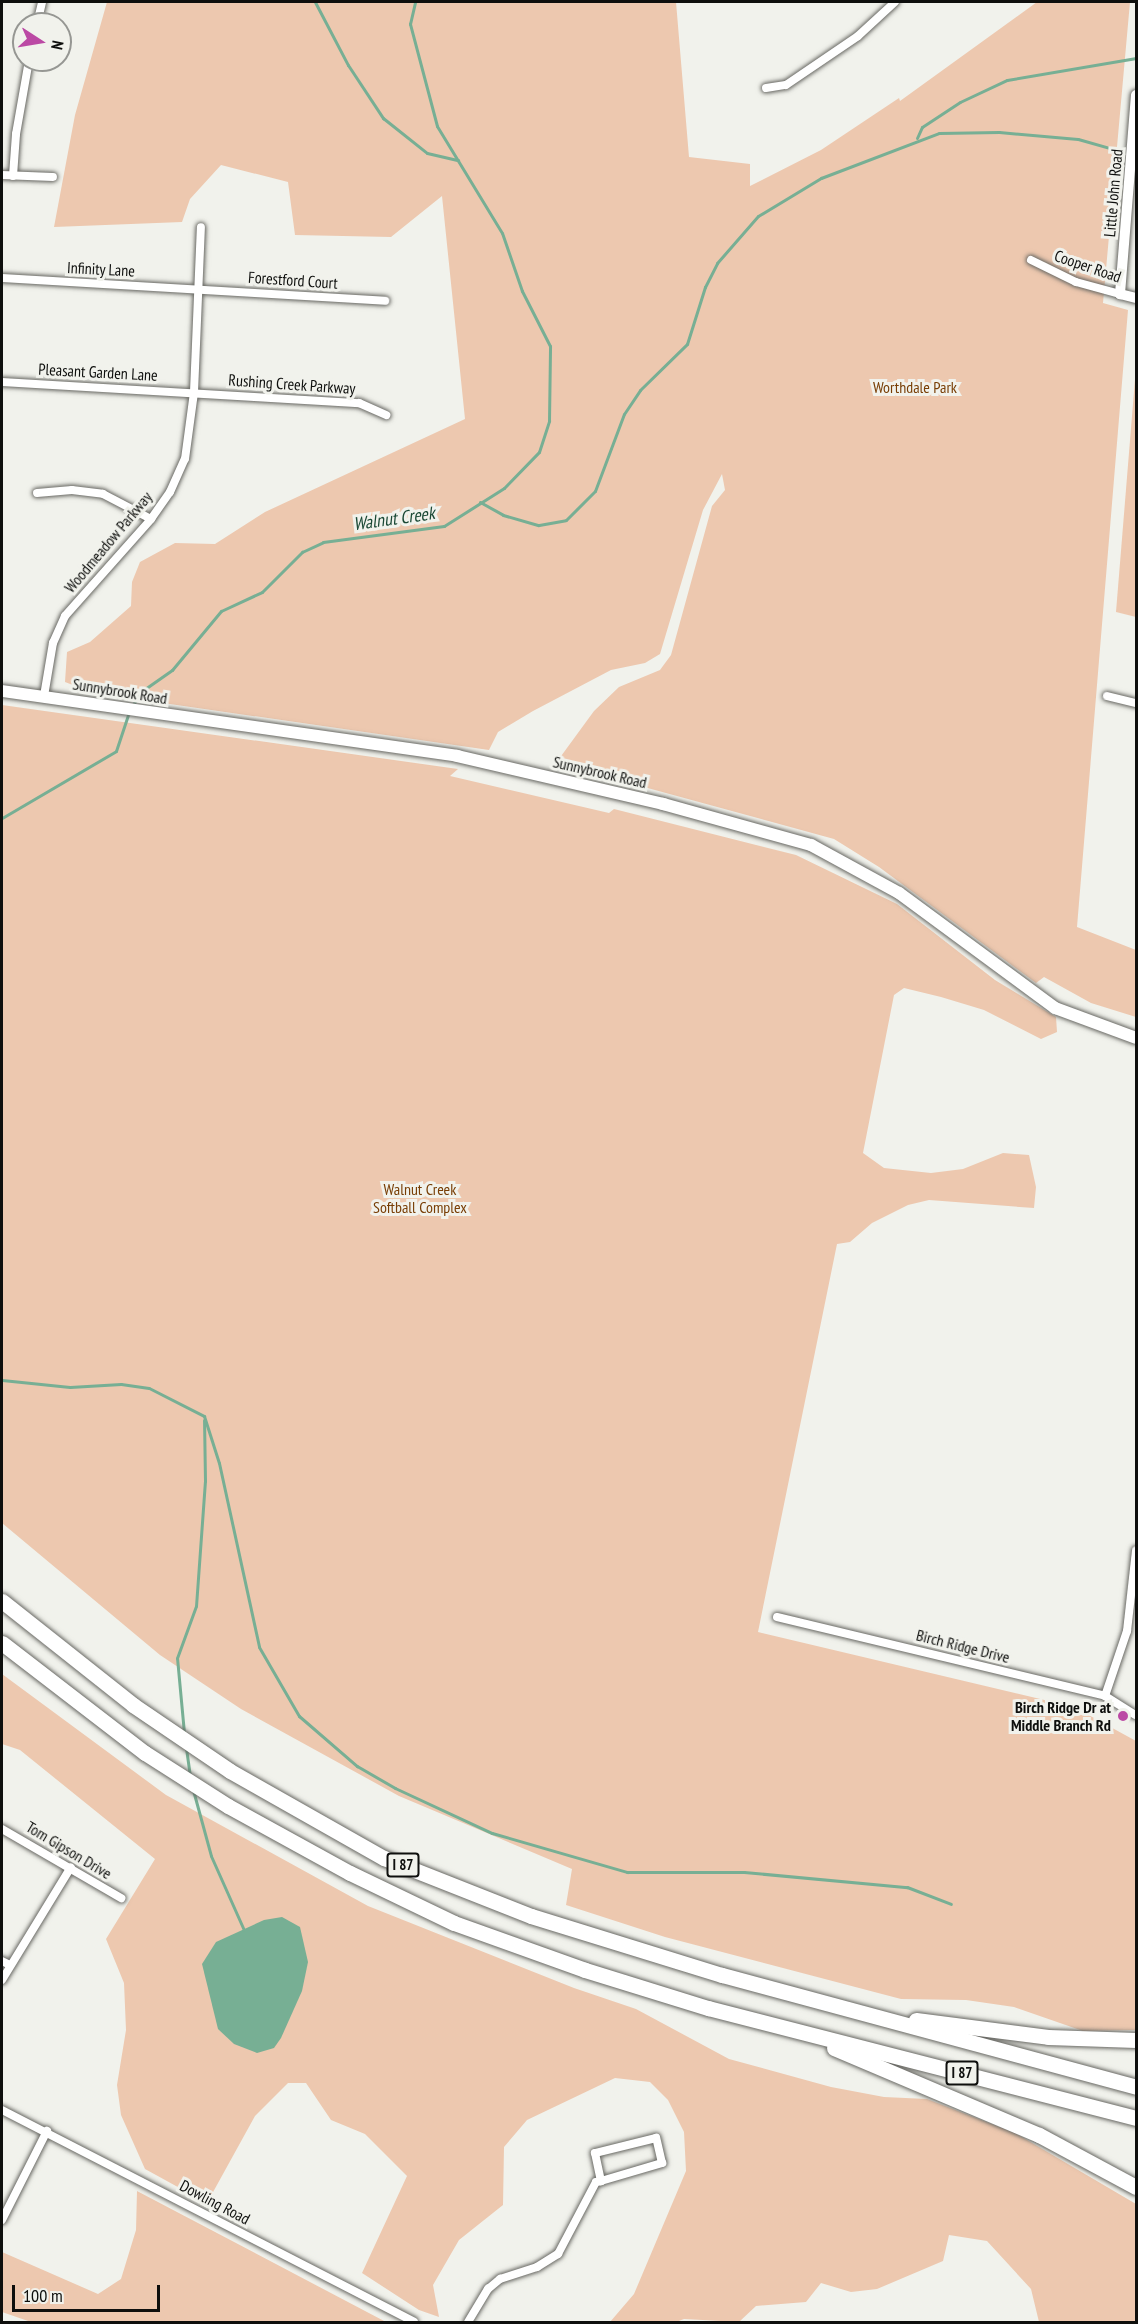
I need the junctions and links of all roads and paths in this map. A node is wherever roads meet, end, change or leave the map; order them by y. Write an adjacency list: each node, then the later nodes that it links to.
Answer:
1 (895, 2): 3 (street)
2 (27, 72): 7 (street)
3 (766, 88)
4 (1137, 95): 5 (street, Little John Road)
5 (1135, 121): 13 (street, Little John Road)
6 (2, 175): 7 (street)
7 (13, 176): 8 (street)
8 (53, 177)
9 (201, 227): 12 (street, Woodmeadow Parkway)
10 (1031, 261): 13 (street, Cooper Road)
11 (2, 278): 12 (street, Infinity Lane)
12 (199, 289): 15 (street, Forestford Court); 17 (street, Woodmeadow Parkway)
13 (1120, 294): 14 (street, Cooper Road)
14 (1137, 298)
15 (385, 301)
16 (2, 382): 17 (street, Pleasant Garden Lane)
17 (194, 392): 18 (street, Rushing Creek Parkway); 20 (street, Woodmeadow Parkway)
18 (386, 415)
19 (36, 493): 20 (street)
20 (150, 519): 22 (street, Woodmeadow Parkway)
21 (2, 691): 22 (main road, Sunnybrook Road)
22 (44, 696): 25 (main road, Sunnybrook Road)
23 (1107, 696): 24 (street)
24 (1137, 703)
25 (1137, 1038)
26 (1137, 1551): 30 (street)
27 (2, 1601): 37 (highway, I 87)
28 (777, 1617): 30 (street, Birch Ridge Drive)
29 (2, 1642): 38 (highway, I 87)
30 (1105, 1696): 31 (street, Birch Ridge Drive)
31 (1137, 1715)
32 (2, 1828): 33 (street, Tom Gipson Drive)
33 (71, 1867): 34 (street, Tom Gipson Drive); 35 (street)
34 (121, 1898)
35 (6, 1963): 36 (street)
36 (2, 1980)
37 (862, 2013): 39 (highway); 40 (highway, I 87)
38 (787, 2029): 42 (highway, I 87); 45 (highway)
39 (1137, 2040)
40 (1137, 2087)
41 (2, 2110): 43 (street, Dowling Road)
42 (1137, 2118)
43 (47, 2131): 46 (street); 47 (street, Dowling Road)
44 (602, 2181): 44 (street); 48 (street)
45 (1137, 2187)
46 (2, 2220)
47 (414, 2322)
48 (468, 2322)

